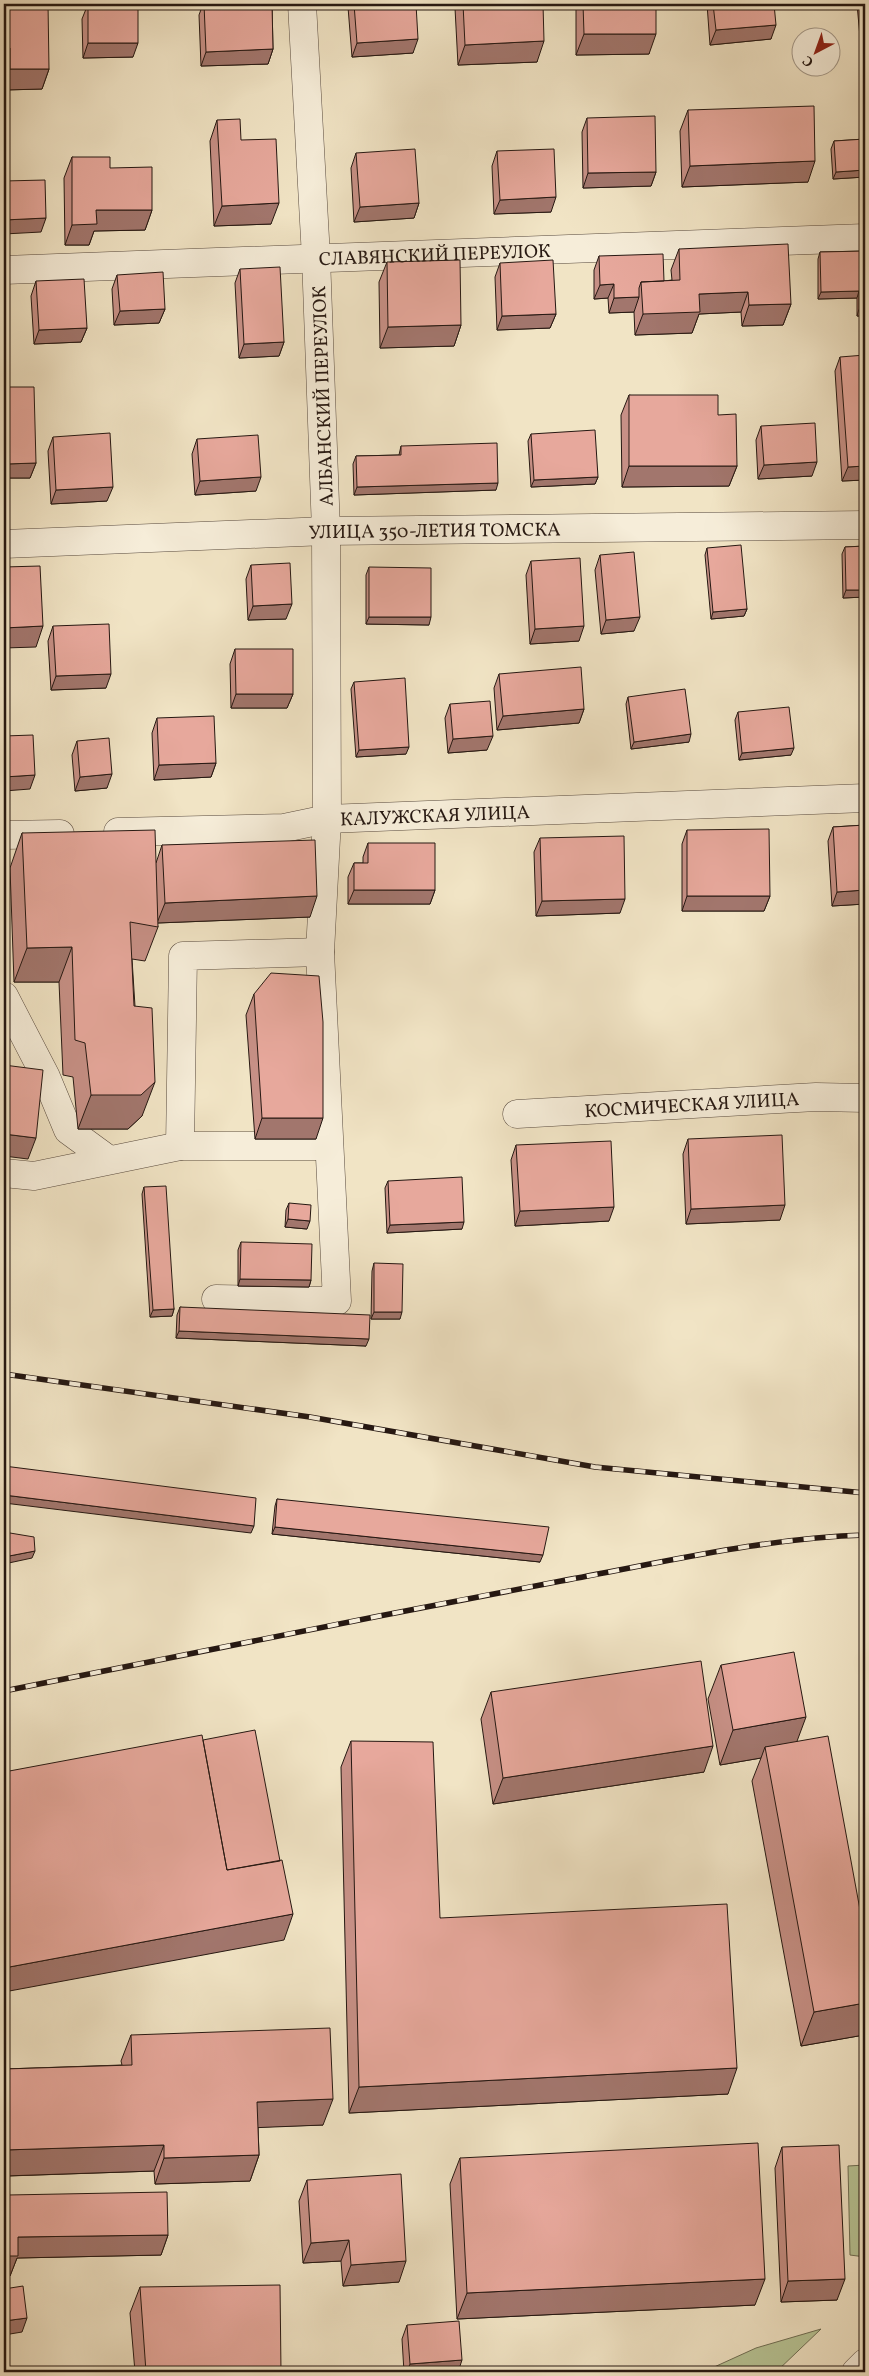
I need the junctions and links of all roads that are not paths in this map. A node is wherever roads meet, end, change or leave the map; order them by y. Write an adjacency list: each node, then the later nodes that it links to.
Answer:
1 (302, 4): 3 (street, АЛБАНСКИЙ ПЕРЕУЛОК)
2 (865, 238): 3 (street, СЛАВЯНСКИЙ ПЕРЕУЛОК)
3 (316, 257): 4 (street, СЛАВЯНСКИЙ ПЕРЕУЛОК); 6 (street, АЛБАНСКИЙ ПЕРЕУЛОК)
4 (4, 270)
5 (865, 525): 6 (street, УЛИЦА 350-ЛЕТИЯ ТОМСКА)
6 (326, 531): 7 (street, УЛИЦА 350-ЛЕТИЯ ТОМСКА); 9 (street, АЛБАНСКИЙ ПЕРЕУЛОК)
7 (4, 544)
8 (865, 798): 9 (street, КАЛУЖСКАЯ УЛИЦА)
9 (327, 819): 10 (street, КАЛУЖСКАЯ УЛИЦА); 11 (street, АЛБАНСКИЙ ПЕРЕУЛОК)
10 (4, 835)
11 (320, 952): 15 (street); 16 (street, АЛБАНСКИЙ ПЕРЕУЛОК)
12 (4, 996): 17 (street)
13 (865, 1098): 14 (street, КОСМИЧЕСКАЯ УЛИЦА)
14 (517, 1114)
15 (180, 1146): 16 (street); 17 (street)
16 (328, 1146): 19 (street, АЛБАНСКИЙ ПЕРЕУЛОК)
17 (109, 1160): 18 (street)
18 (4, 1173)
19 (216, 1299)
20 (865, 2363): 21 (street)
21 (856, 2372)

